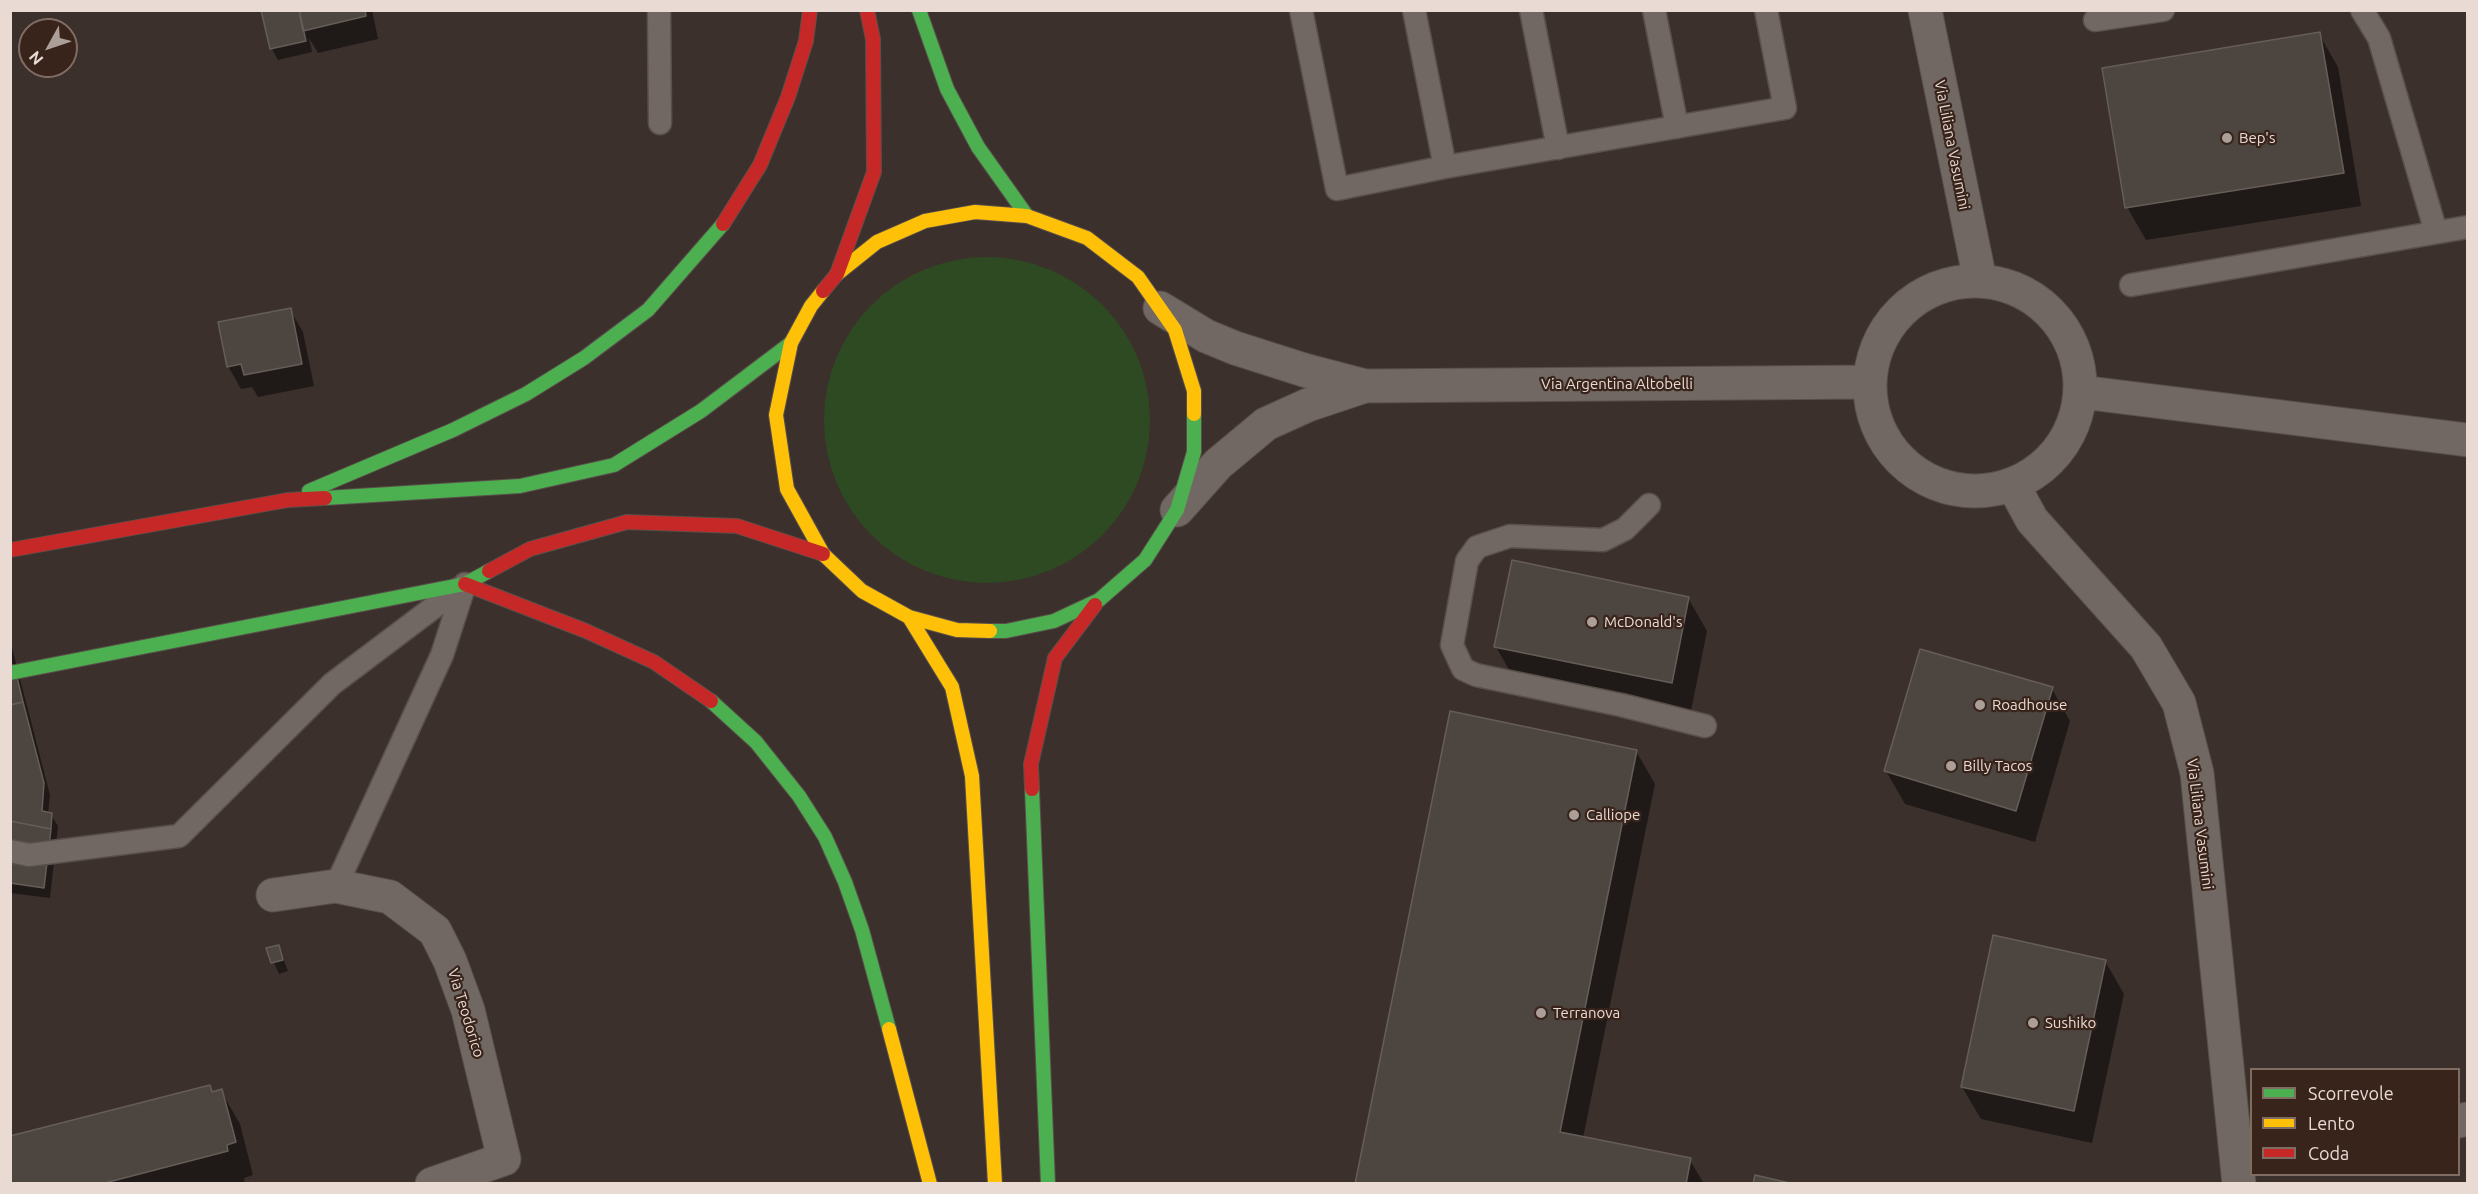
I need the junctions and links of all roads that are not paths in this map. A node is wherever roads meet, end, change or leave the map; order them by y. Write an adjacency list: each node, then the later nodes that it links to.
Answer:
1 (659, 10): 14 (lane)
2 (810, 10): 31 (main road)
3 (867, 10): 21 (main road)
4 (918, 10): 18 (main road)
5 (1301, 10): 17 (lane)
6 (1414, 10): 17 (lane)
7 (1531, 10): 16 (lane)
8 (1654, 10): 15 (lane)
9 (1766, 10): 15 (lane)
10 (1925, 10): 22 (street, Via Liliana Vasumini)
11 (2163, 10): 13 (lane)
12 (2362, 10): 20 (lane)
13 (2095, 20)
14 (660, 123)
15 (1677, 126): 16 (lane)
16 (1558, 148): 17 (lane)
17 (1445, 167)
18 (1027, 216): 21 (main road); 24 (main road)
19 (2468, 227): 20 (lane)
20 (2436, 232): 23 (lane)
21 (837, 274): 25 (main road)
22 (1980, 280): 26 (street); 28 (street)
23 (2131, 285)
24 (1160, 308): 27 (street, Via Argentina Altobelli); 33 (main road)
25 (791, 343): 31 (main road); 35 (main road)
26 (1868, 382): 27 (street, Via Argentina Altobelli); 30 (street)
27 (1365, 386): 33 (street, Via Argentina Altobelli)
28 (2081, 392): 29 (street); 30 (street)
29 (2468, 440)
30 (2013, 485): 48 (street, Via Liliana Vasumini)
31 (288, 500): 34 (main road)
32 (1649, 505): 40 (lane)
33 (1178, 510): 37 (main road)
34 (10, 550)
35 (823, 554): 36 (main road); 38 (main road)
36 (465, 584): 39 (main road); 41 (lane); 42 (lane); 45 (main road)
37 (1099, 600): 38 (main road); 47 (main road)
38 (909, 617): 46 (main road)
39 (10, 673)
40 (1705, 726)
41 (10, 851)
42 (336, 886): 43 (street, Via Teodorico); 44 (street, Via Teodorico)
43 (273, 895)
44 (432, 1184)
45 (930, 1184)
46 (995, 1184)
47 (1047, 1184)
48 (2239, 1184)

